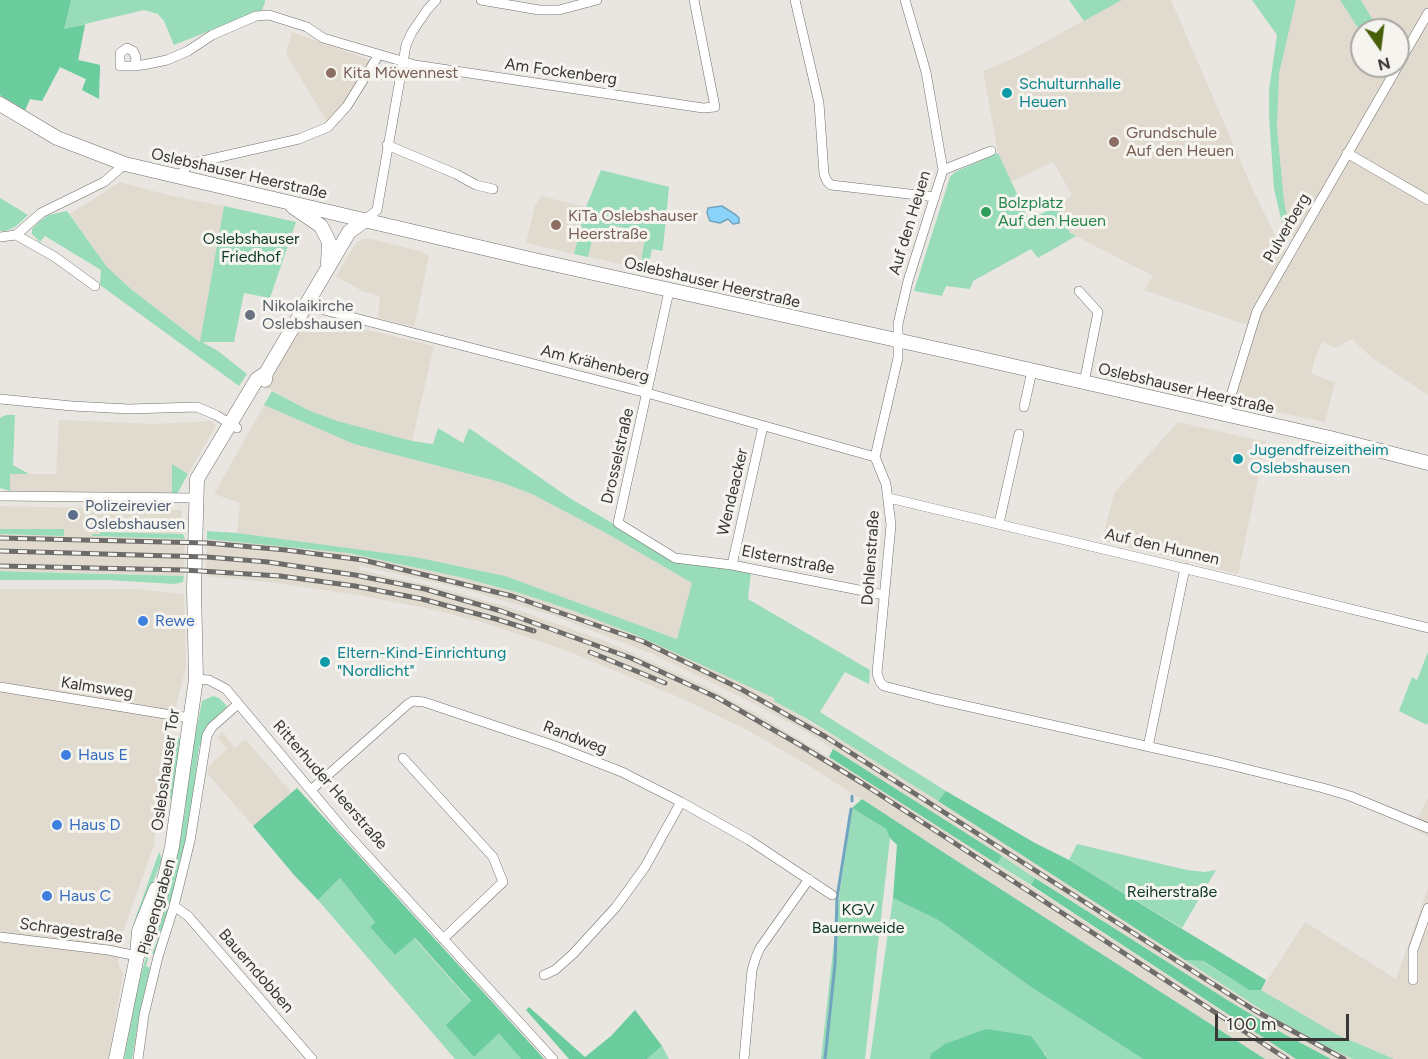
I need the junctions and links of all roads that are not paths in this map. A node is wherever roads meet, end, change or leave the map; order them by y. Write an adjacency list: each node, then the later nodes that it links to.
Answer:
1 (436, 0): 10 (street)
2 (481, 0): 3 (street)
3 (597, 0)
4 (694, 0): 10 (street, Am Fockenberg)
5 (795, 0): 21 (street)
6 (907, 5): 18 (street, Auf den Heuen)
7 (1428, 14): 8 (street, Pulverberg)
8 (1410, 45)
9 (378, 56): 10 (street, Am Fockenberg); 11 (street, Am Fockenberg); 19 (street)
10 (402, 62): 14 (street)
11 (135, 66)
12 (1391, 78): 16 (street, Pulverberg)
13 (0, 104): 17 (main road, Oslebshauser Heerstraße)
14 (387, 146): 20 (street); 24 (street)
15 (991, 150): 18 (street)
16 (1347, 153): 22 (street); 38 (street, Pulverberg)
17 (126, 164): 19 (main road, Oslebshauser Heerstraße); 25 (street)
18 (943, 170): 21 (street, Auf den Heuen)
19 (179, 177): 23 (main road, Oslebshauser Heerstraße)
20 (493, 189)
21 (935, 197): 32 (street, Auf den Heuen)
22 (1428, 200)
23 (291, 202): 24 (main road, Oslebshauser Heerstraße); 27 (main road)
24 (364, 221): 27 (main road); 29 (main road, Oslebshauser Heerstraße)
25 (16, 235): 26 (street); 28 (street)
26 (0, 237)
27 (328, 267): 31 (main road)
28 (95, 286)
29 (669, 291): 32 (main road, Oslebshauser Heerstraße); 35 (street, Drosselstraße)
30 (1078, 291): 34 (street)
31 (312, 296): 35 (street, Am Krähenberg); 39 (main road)
32 (898, 342): 33 (main road, Oslebshauser Heerstraße); 42 (street)
33 (1032, 371): 34 (main road, Oslebshauser Heerstraße); 37 (street)
34 (1084, 383): 38 (main road, Oslebshauser Heerstraße)
35 (647, 393): 40 (street, Am Krähenberg); 47 (street, Drosselstraße)
36 (0, 399): 39 (street)
37 (1024, 407)
38 (1225, 415): 43 (main road, Oslebshauser Heerstraße)
39 (234, 426): 45 (main road)
40 (763, 426): 42 (street, Am Krähenberg); 49 (street, Wendeacker)
41 (1019, 434): 48 (street)
42 (875, 457): 46 (street, Dohlenstraße)
43 (1428, 463)
44 (0, 496): 45 (street)
45 (197, 498): 53 (main road)
46 (889, 498): 48 (street, Auf den Hunnen); 51 (street, Dohlenstraße)
47 (618, 523): 49 (street, Elsternstraße)
48 (999, 523): 50 (street, Auf den Hunnen)
49 (732, 565): 51 (street, Elsternstraße)
50 (1185, 568): 52 (street, Auf den Hunnen); 57 (street)
51 (884, 595): 57 (street, Dohlenstraße)
52 (1428, 628)
53 (196, 679): 55 (street, Ritterhuder Heerstraße); 56 (main road, Oslebshauser Tor)
54 (0, 687): 56 (street, Kalmsweg)
55 (238, 704): 59 (street, Ritterhuder Heerstraße); 64 (street, Piepengraben)
56 (190, 718): 68 (main road, Oslebshauser Tor)
57 (1148, 747): 61 (street)
58 (403, 758): 67 (street)
59 (311, 790): 60 (street, Randweg); 67 (street, Ritterhuder Heerstraße)
60 (681, 802): 62 (street, Randweg); 69 (street)
61 (1428, 828)
62 (809, 879): 63 (street, Randweg); 75 (street)
63 (832, 895)
64 (174, 906): 72 (street, Piepengraben); 73 (street, Bauerndobben)
65 (1428, 908): 70 (street)
66 (0, 937): 68 (street, Schragestraße)
67 (443, 939): 74 (street, Ritterhuder Heerstraße)
68 (138, 956): 71 (main road, Oslebshauser Tor)
69 (544, 975)
70 (1413, 980)
71 (116, 1059)
72 (138, 1059)
73 (312, 1059)
74 (553, 1059)
75 (744, 1059)

